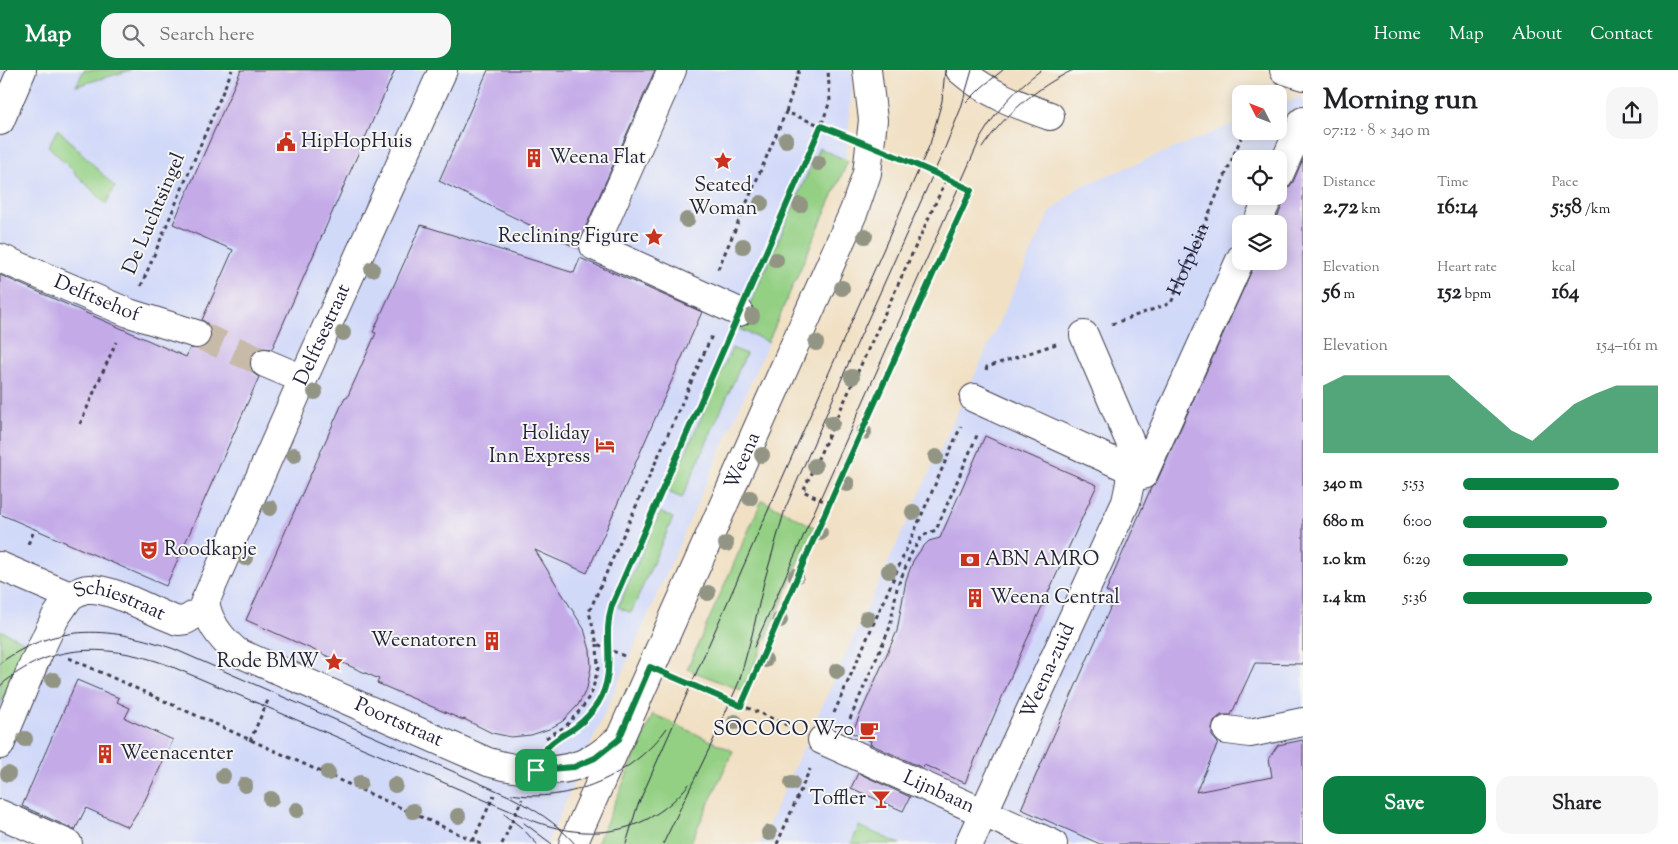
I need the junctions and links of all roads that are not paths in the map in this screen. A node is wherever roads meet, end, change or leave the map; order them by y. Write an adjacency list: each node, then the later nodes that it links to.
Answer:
1 (22, 70): 9 (street)
2 (442, 70): 18 (street, Delftsestraat)
3 (672, 70): 14 (street)
4 (867, 70): 26 (street, Weena)
5 (960, 70): 8 (street)
6 (1284, 70): 7 (street)
7 (1303, 76)
8 (1050, 116)
9 (0, 121)
10 (1303, 121): 11 (street)
11 (1287, 157)
12 (0, 258): 15 (street, Delftsehof)
13 (1236, 270): 20 (street)
14 (723, 305)
15 (196, 334)
16 (1084, 334): 20 (street)
17 (266, 363): 18 (street)
18 (303, 379): 23 (street, Delftsestraat)
19 (982, 401): 20 (street)
20 (1130, 470): 29 (street, Weena-zuid)
21 (0, 566): 22 (street, Schiestraat)
22 (70, 596): 23 (street, Schiestraat); 28 (street)
23 (205, 601): 26 (street, Poortstraat)
24 (1303, 722): 25 (street)
25 (1227, 730)
26 (619, 739): 32 (street, Weena)
27 (830, 744): 29 (street, Lijnbaan)
28 (0, 745)
29 (983, 812): 33 (street, Weena-zuid); 34 (street, Lijnbaan)
30 (0, 814): 31 (street)
31 (68, 844)
32 (573, 844)
33 (969, 844)
34 (1053, 844)

